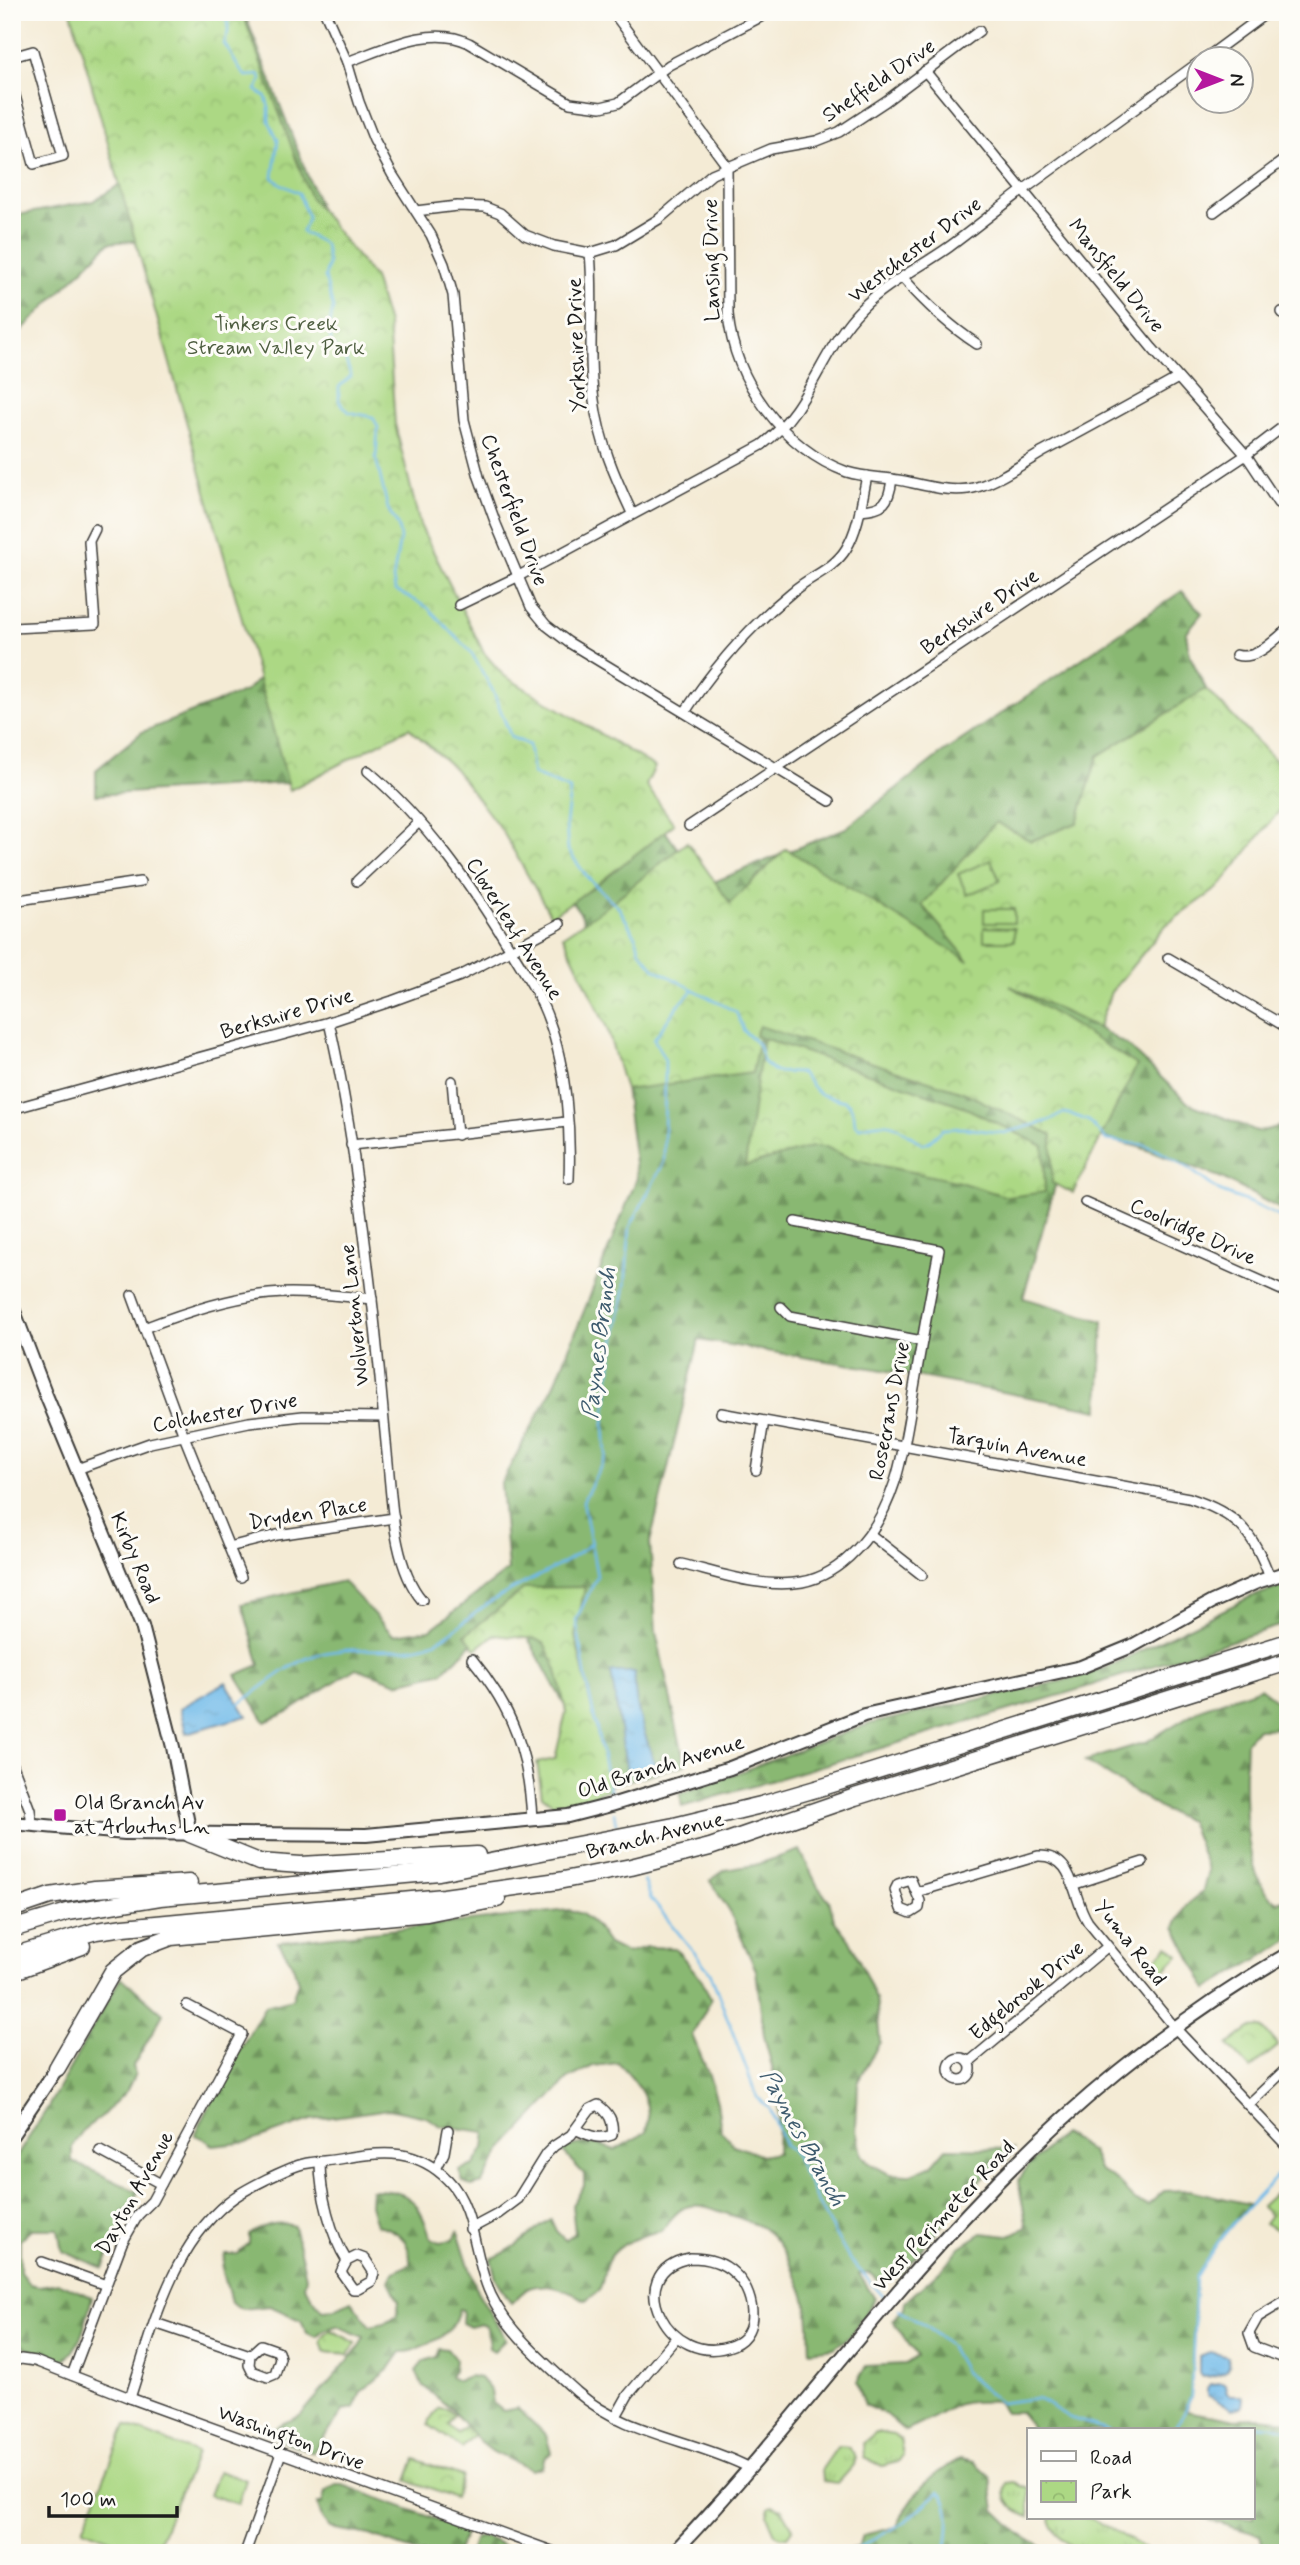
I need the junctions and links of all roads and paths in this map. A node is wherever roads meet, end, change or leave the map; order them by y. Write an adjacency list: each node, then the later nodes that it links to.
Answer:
1 (325, 12): 8 (street, Chesterfield Drive)
2 (613, 12): 10 (street)
3 (770, 12): 10 (street)
4 (1268, 12): 6 (street)
5 (979, 31): 9 (street, Sheffield Drive)
6 (1222, 46)
7 (12, 57): 13 (street)
8 (347, 62): 10 (street); 17 (street, Chesterfield Drive)
9 (926, 71): 15 (street, Sheffield Drive); 16 (street, Mansfield Drive)
10 (657, 74): 15 (street)
11 (1184, 74): 16 (street, Westchester Drive)
12 (12, 85): 13 (street)
13 (15, 105)
14 (1288, 157): 18 (street)
15 (727, 166): 19 (street, Sheffield Drive); 24 (street, Lansing Drive)
16 (1023, 190): 20 (street, Westchester Drive); 22 (street, Mansfield Drive)
17 (416, 211): 19 (street); 32 (street, Chesterfield Drive)
18 (1214, 212)
19 (590, 253): 30 (street, Yorkshire Drive)
20 (903, 278): 21 (street); 24 (street, Westchester Drive)
21 (977, 344)
22 (1178, 378): 25 (street, Mansfield Drive); 27 (street, Lansing Drive)
23 (1288, 423): 25 (street, Berkshire Drive)
24 (781, 429): 26 (street, Lansing Drive); 30 (street, Westchester Drive)
25 (1246, 455): 28 (street, Mansfield Drive); 38 (street, Berkshire Drive)
26 (867, 476): 27 (street, Lansing Drive); 29 (street)
27 (892, 479): 29 (street)
28 (1278, 503)
29 (860, 510): 37 (street)
30 (632, 513): 32 (street, Westchester Drive)
31 (96, 529): 34 (street)
32 (517, 577): 33 (street, Westchester Drive); 37 (street, Chesterfield Drive)
33 (459, 605)
34 (12, 628)
35 (1288, 629): 36 (street)
36 (1236, 656)
37 (685, 712): 38 (street, Chesterfield Drive)
38 (777, 769): 40 (street, Chesterfield Drive); 42 (street, Berkshire Drive)
39 (368, 771): 41 (street, Cloverleaf Avenue)
40 (830, 801)
41 (419, 822): 43 (street); 47 (street, Cloverleaf Avenue)
42 (689, 826)
43 (357, 881)
44 (140, 882): 45 (street)
45 (12, 901)
46 (560, 924): 47 (street, Berkshire Drive)
47 (511, 950): 49 (street, Berkshire Drive); 53 (street, Cloverleaf Avenue)
48 (1168, 958): 50 (street)
49 (330, 1022): 52 (street, Berkshire Drive); 55 (street, Wolverton Lane)
50 (1288, 1028)
51 (452, 1081): 54 (street)
52 (12, 1109)
53 (567, 1122): 54 (street); 56 (street, Cloverleaf Avenue)
54 (457, 1135): 55 (street)
55 (352, 1145): 61 (street, Wolverton Lane)
56 (569, 1179)
57 (1085, 1202): 59 (street, Coolridge Drive)
58 (795, 1222): 65 (street, Rosecrans Drive)
59 (1288, 1293)
60 (132, 1295): 64 (street)
61 (372, 1299): 64 (street); 67 (street, Wolverton Lane)
62 (12, 1306): 71 (main road, Kirby Road)
63 (781, 1307): 65 (street)
64 (144, 1328): 69 (street)
65 (922, 1341): 70 (street, Rosecrans Drive)
66 (720, 1413): 68 (street, Tarquin Avenue)
67 (383, 1417): 69 (street, Colchester Drive); 73 (street, Wolverton Lane)
68 (764, 1421): 70 (street, Tarquin Avenue); 72 (street)
69 (184, 1436): 71 (street, Colchester Drive); 75 (street)
70 (904, 1445): 74 (street, Rosecrans Drive); 80 (street, Tarquin Avenue)
71 (77, 1469): 89 (main road, Kirby Road)
72 (756, 1470)
73 (394, 1518): 75 (street, Dryden Place); 81 (street, Wolverton Lane)
74 (871, 1535): 76 (street, Rosecrans Drive); 78 (street)
75 (229, 1547): 79 (street)
76 (681, 1564)
77 (1288, 1572): 80 (main road, Old Branch Avenue)
78 (922, 1575)
79 (242, 1577)
80 (1270, 1578): 86 (main road, Old Branch Avenue)
81 (422, 1600)
82 (1288, 1642): 90 (highway, Branch Avenue)
83 (472, 1659): 86 (street)
84 (1288, 1662): 92 (highway, Branch Avenue)
85 (12, 1763): 88 (street)
86 (532, 1821): 89 (main road, Old Branch Avenue)
87 (12, 1823): 88 (main road, Old Branch Avenue)
88 (32, 1825): 89 (main road, Old Branch Avenue)
89 (190, 1835): 90 (highway)
90 (553, 1849): 93 (highway, Branch Avenue)
91 (1143, 1862): 94 (street)
92 (631, 1867): 97 (highway, Branch Avenue); 107 (highway)
93 (289, 1884): 96 (highway); 98 (highway, Branch Avenue)
94 (1072, 1885): 95 (street, Yuma Road); 99 (street, Yuma Road)
95 (917, 1892)
96 (12, 1909)
97 (153, 1923): 101 (highway, Branch Avenue); 102 (highway)
98 (12, 1929)
99 (1107, 1947): 104 (street, Yuma Road); 105 (street, Edgebrook Drive)
100 (1288, 1954): 104 (main road, West Perimeter Road)
101 (12, 1956)
102 (12, 1972)
103 (187, 2005): 116 (street, Dayton Avenue)
104 (1175, 2029): 108 (street, Yuma Road); 131 (main road, West Perimeter Road)
105 (969, 2062)
106 (1288, 2067): 108 (street)
107 (57, 2068): 111 (main road)
108 (1248, 2105): 112 (street, Yuma Road)
109 (448, 2130): 115 (street)
110 (577, 2130): 117 (street)
111 (12, 2135)
112 (1288, 2147)
113 (100, 2151): 116 (street)
114 (320, 2163): 115 (street); 118 (street); 122 (street)
115 (436, 2169): 117 (street)
116 (161, 2184): 120 (street, Dayton Avenue)
117 (470, 2229): 129 (street)
118 (347, 2261)
119 (41, 2262): 120 (street)
120 (106, 2285): 127 (street, Dayton Avenue)
121 (1288, 2299): 125 (street)
122 (155, 2323): 124 (street); 128 (street)
123 (676, 2339): 123 (street); 129 (street)
124 (250, 2355)
125 (1288, 2360)
126 (13, 2361): 127 (street, Washington Drive)
127 (72, 2375): 128 (street, Washington Drive)
128 (130, 2398): 130 (street, Washington Drive)
129 (615, 2418): 131 (street)
130 (281, 2453): 132 (street); 133 (street, Washington Drive)
131 (750, 2468): 134 (main road, West Perimeter Road)
132 (245, 2553)
133 (557, 2553)
134 (673, 2553)

